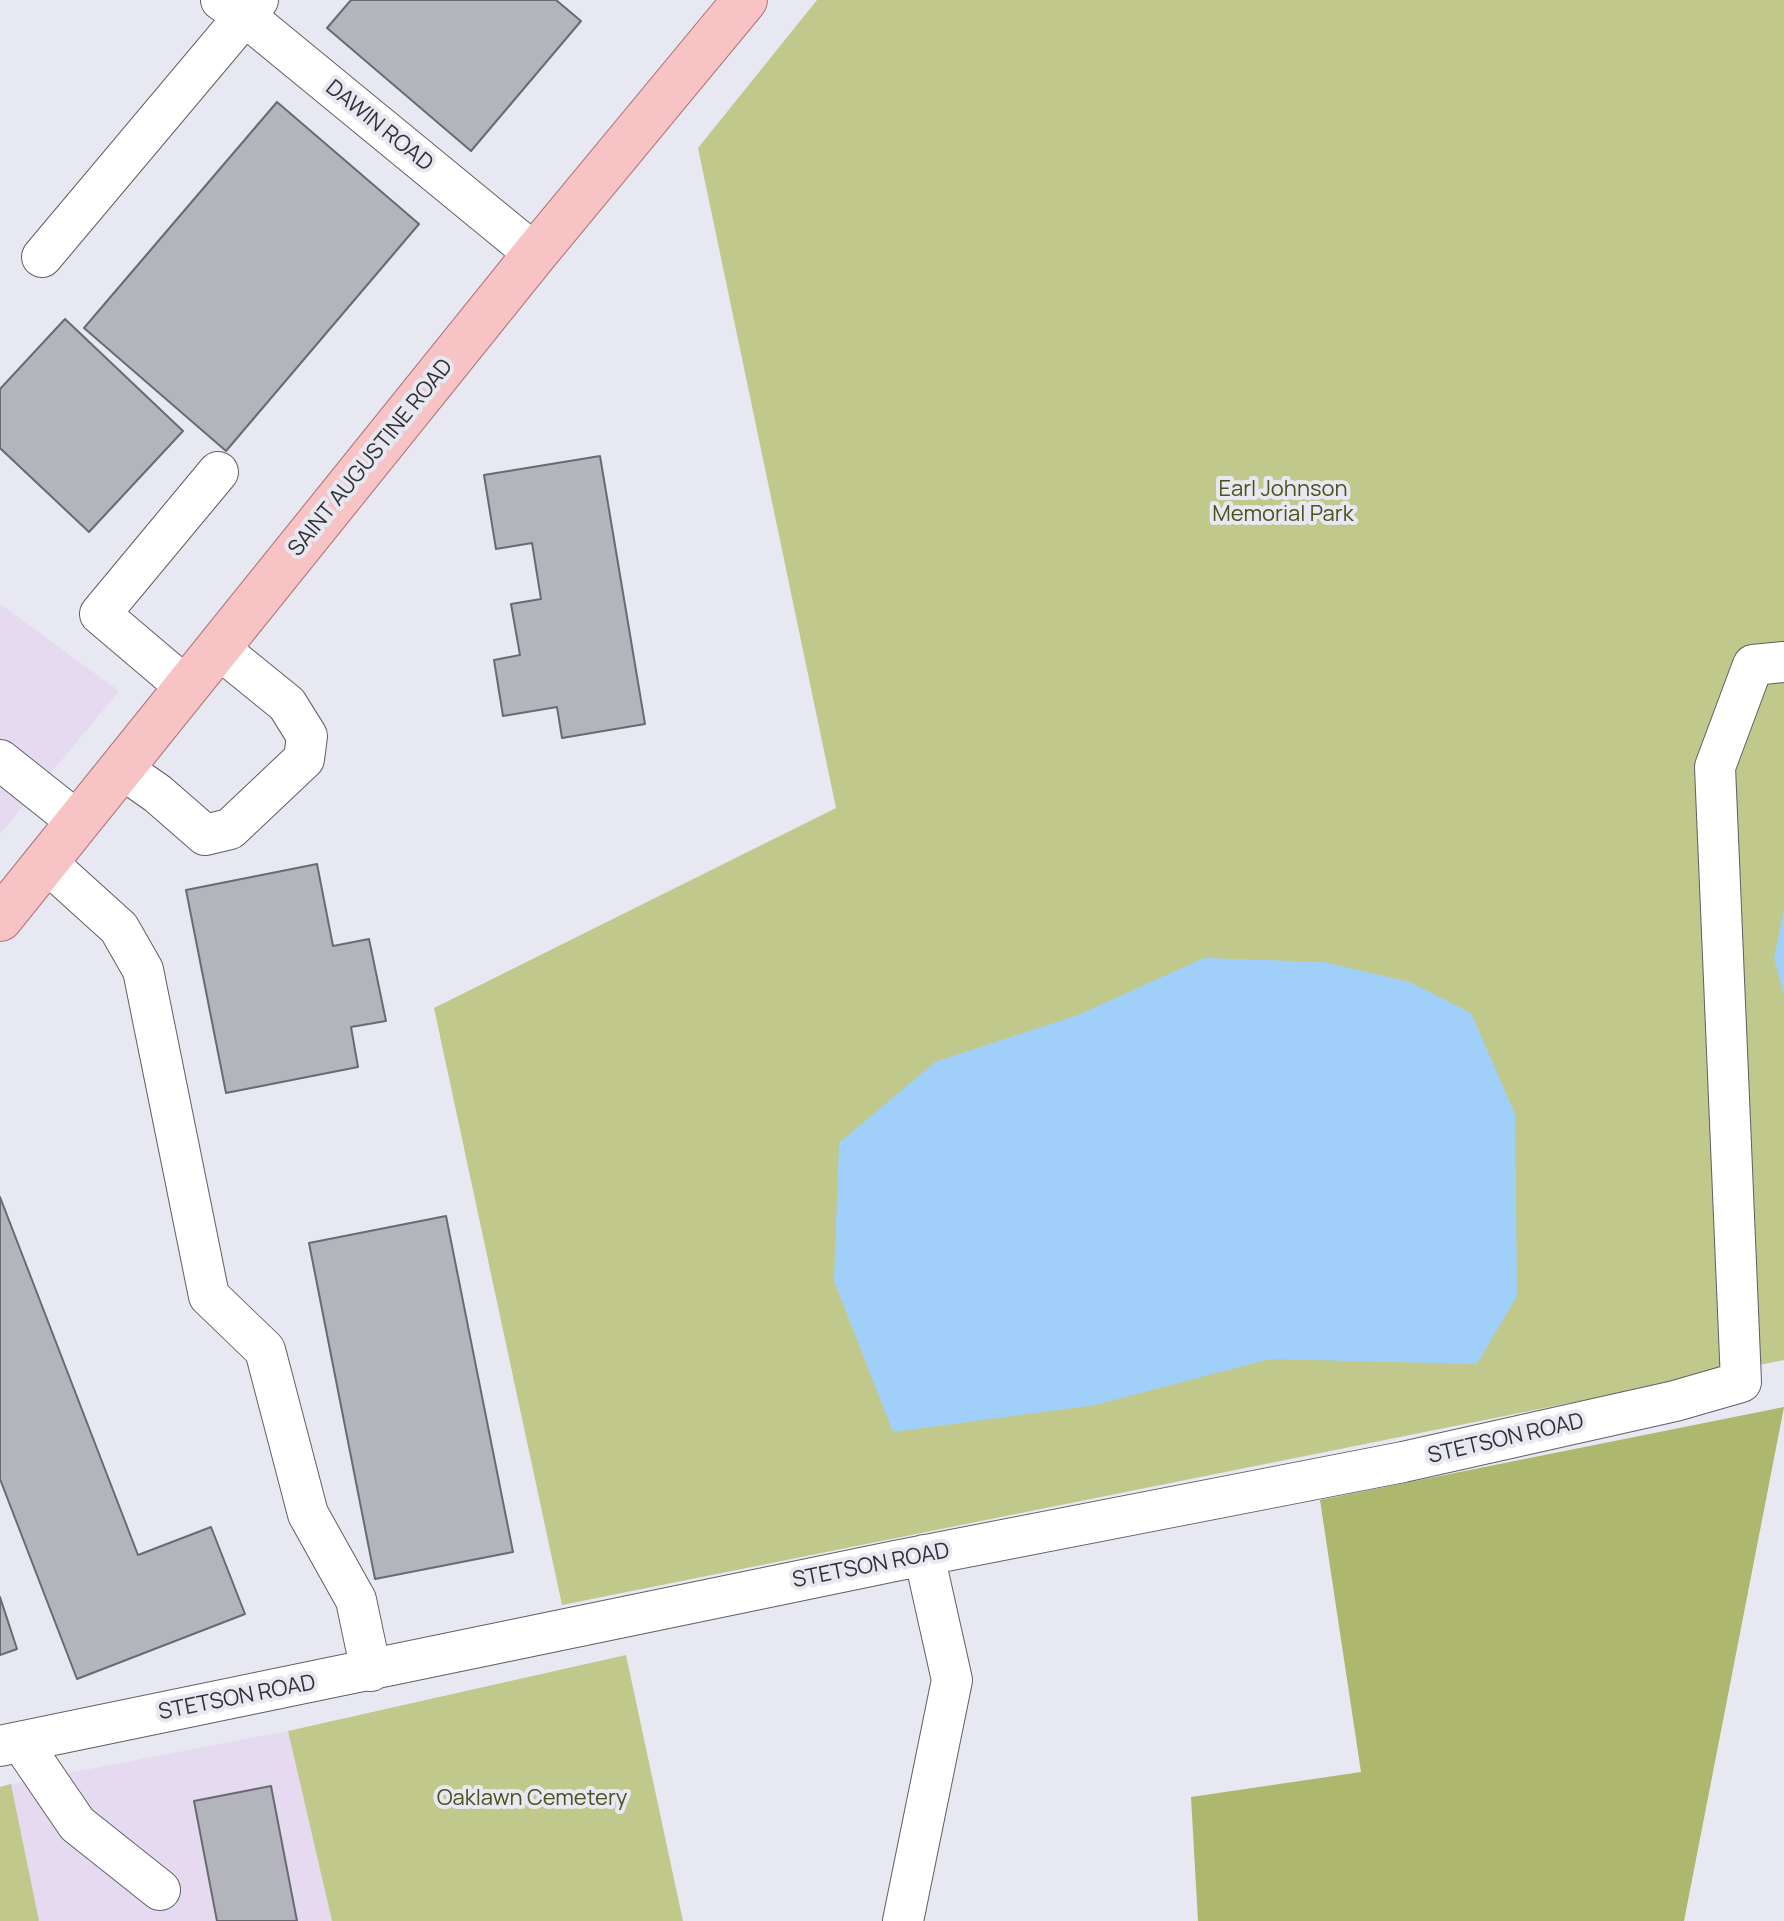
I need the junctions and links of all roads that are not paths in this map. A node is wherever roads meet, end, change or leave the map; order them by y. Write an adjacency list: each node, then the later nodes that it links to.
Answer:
1 (738, 3): 3 (main road, SAINT AUGUSTINE ROAD)
2 (242, 5): 3 (street, DAWIN ROAD); 4 (street)
3 (535, 254): 6 (main road, SAINT AUGUSTINE ROAD)
4 (42, 257)
5 (218, 472): 8 (street)
6 (218, 648): 8 (main road, SAINT AUGUSTINE ROAD); 10 (street)
7 (1784, 662): 14 (street, STETSON ROAD)
8 (186, 687): 10 (main road, SAINT AUGUSTINE ROAD)
9 (0, 760): 11 (street)
10 (121, 768): 11 (main road, SAINT AUGUSTINE ROAD)
11 (78, 822): 12 (main road, SAINT AUGUSTINE ROAD)
12 (46, 862): 13 (main road, SAINT AUGUSTINE ROAD); 15 (street)
13 (0, 919)
14 (924, 1555): 15 (street, STETSON ROAD); 18 (street)
15 (371, 1671): 16 (street, STETSON ROAD)
16 (10, 1744): 17 (street)
17 (160, 1890)
18 (903, 1921)

